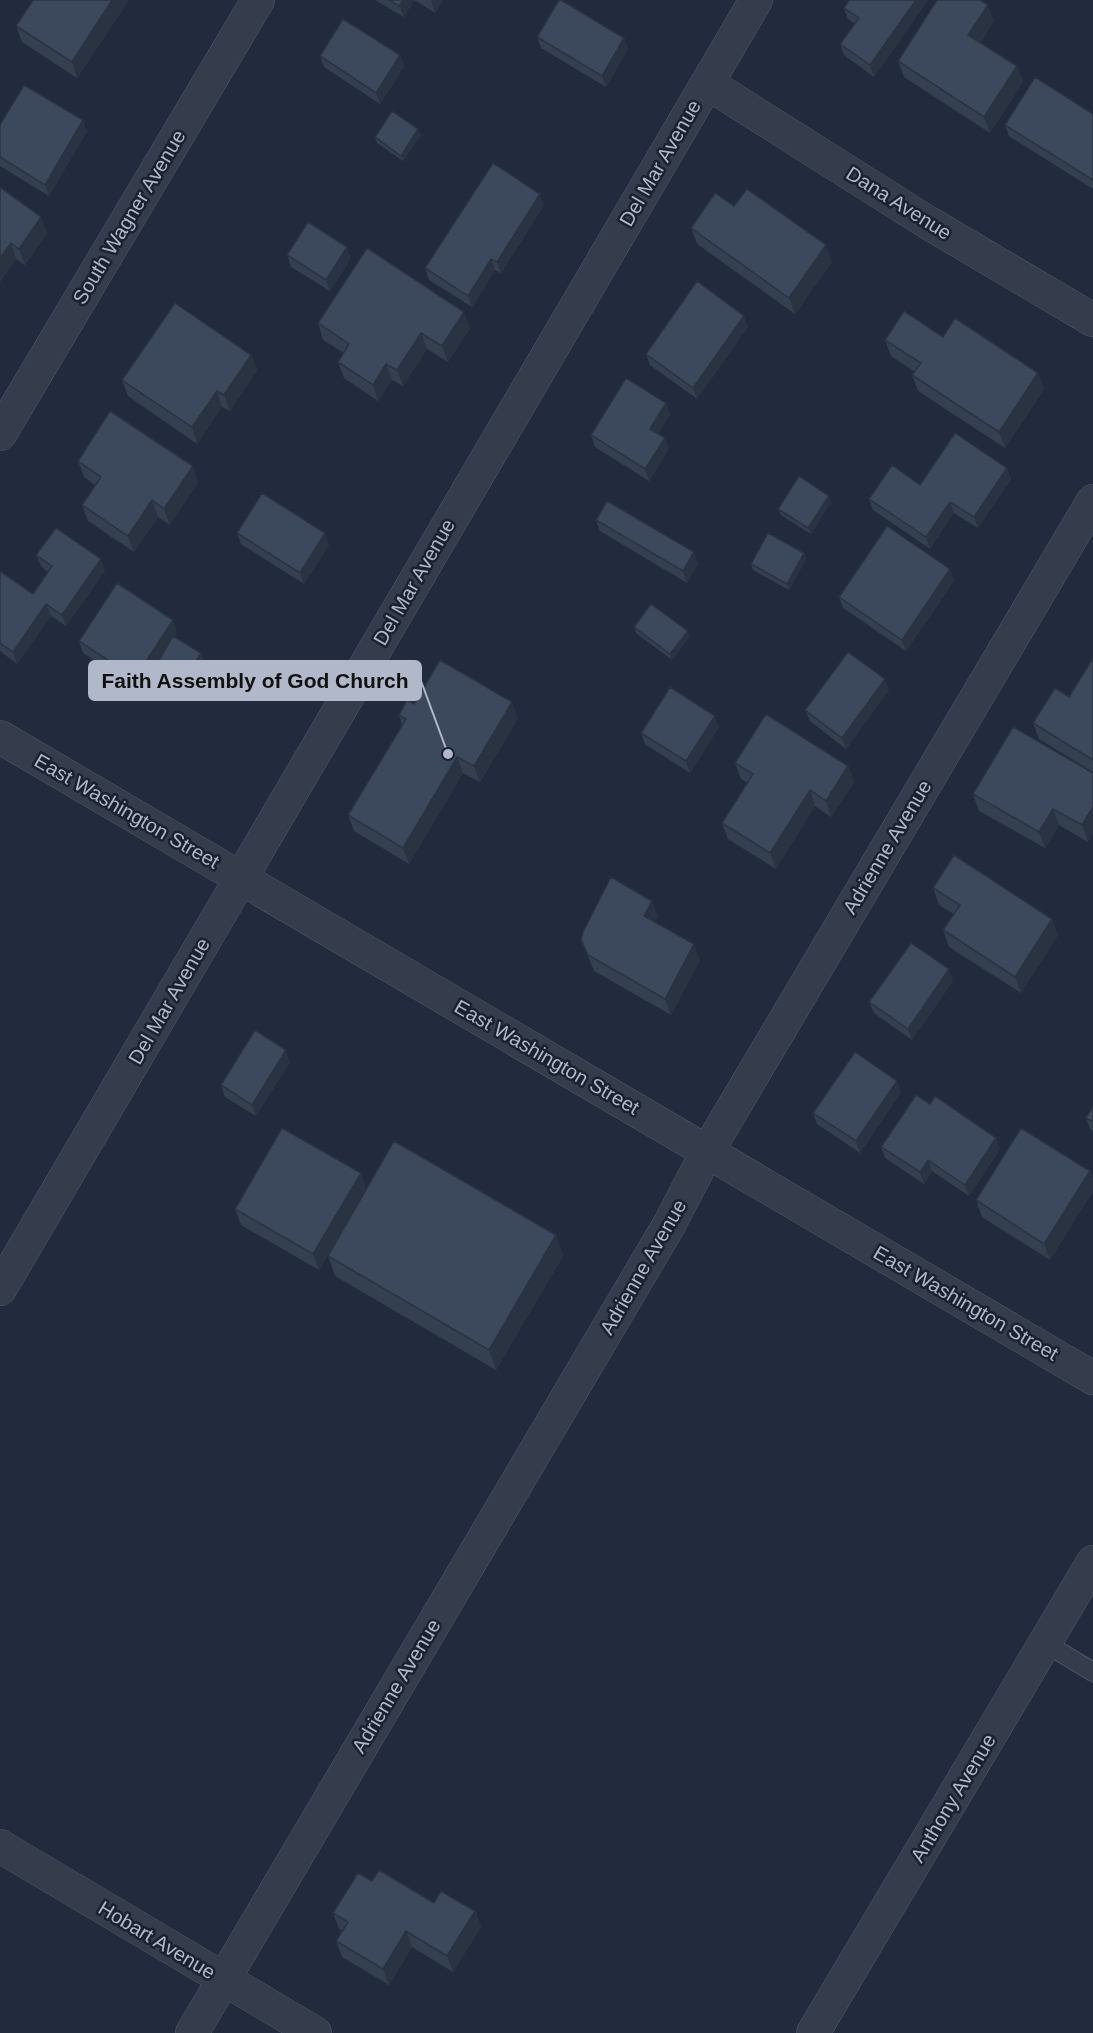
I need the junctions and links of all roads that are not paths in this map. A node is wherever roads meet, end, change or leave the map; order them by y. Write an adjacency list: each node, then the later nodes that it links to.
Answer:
1 (258, 0): 5 (street, South Wagner Avenue)
2 (756, 0): 3 (street, Del Mar Avenue)
3 (707, 83): 4 (street, Dana Avenue); 8 (street, Del Mar Avenue)
4 (1093, 320)
5 (0, 434)
6 (1093, 501): 9 (street, Adrienne Avenue)
7 (0, 737): 8 (street, East Washington Street)
8 (241, 878): 9 (street, East Washington Street); 10 (street, Del Mar Avenue)
9 (707, 1152): 11 (street, East Washington Street); 16 (street, Adrienne Avenue)
10 (0, 1289)
11 (1093, 1378)
12 (1093, 1562): 13 (street, Anthony Avenue)
13 (1045, 1643): 14 (lane); 19 (street, Anthony Avenue)
14 (1093, 1672)
15 (0, 1846): 16 (street, Hobart Avenue)
16 (224, 1979): 17 (street, Adrienne Avenue); 18 (street, Hobart Avenue)
17 (192, 2033)
18 (315, 2033)
19 (813, 2033)

